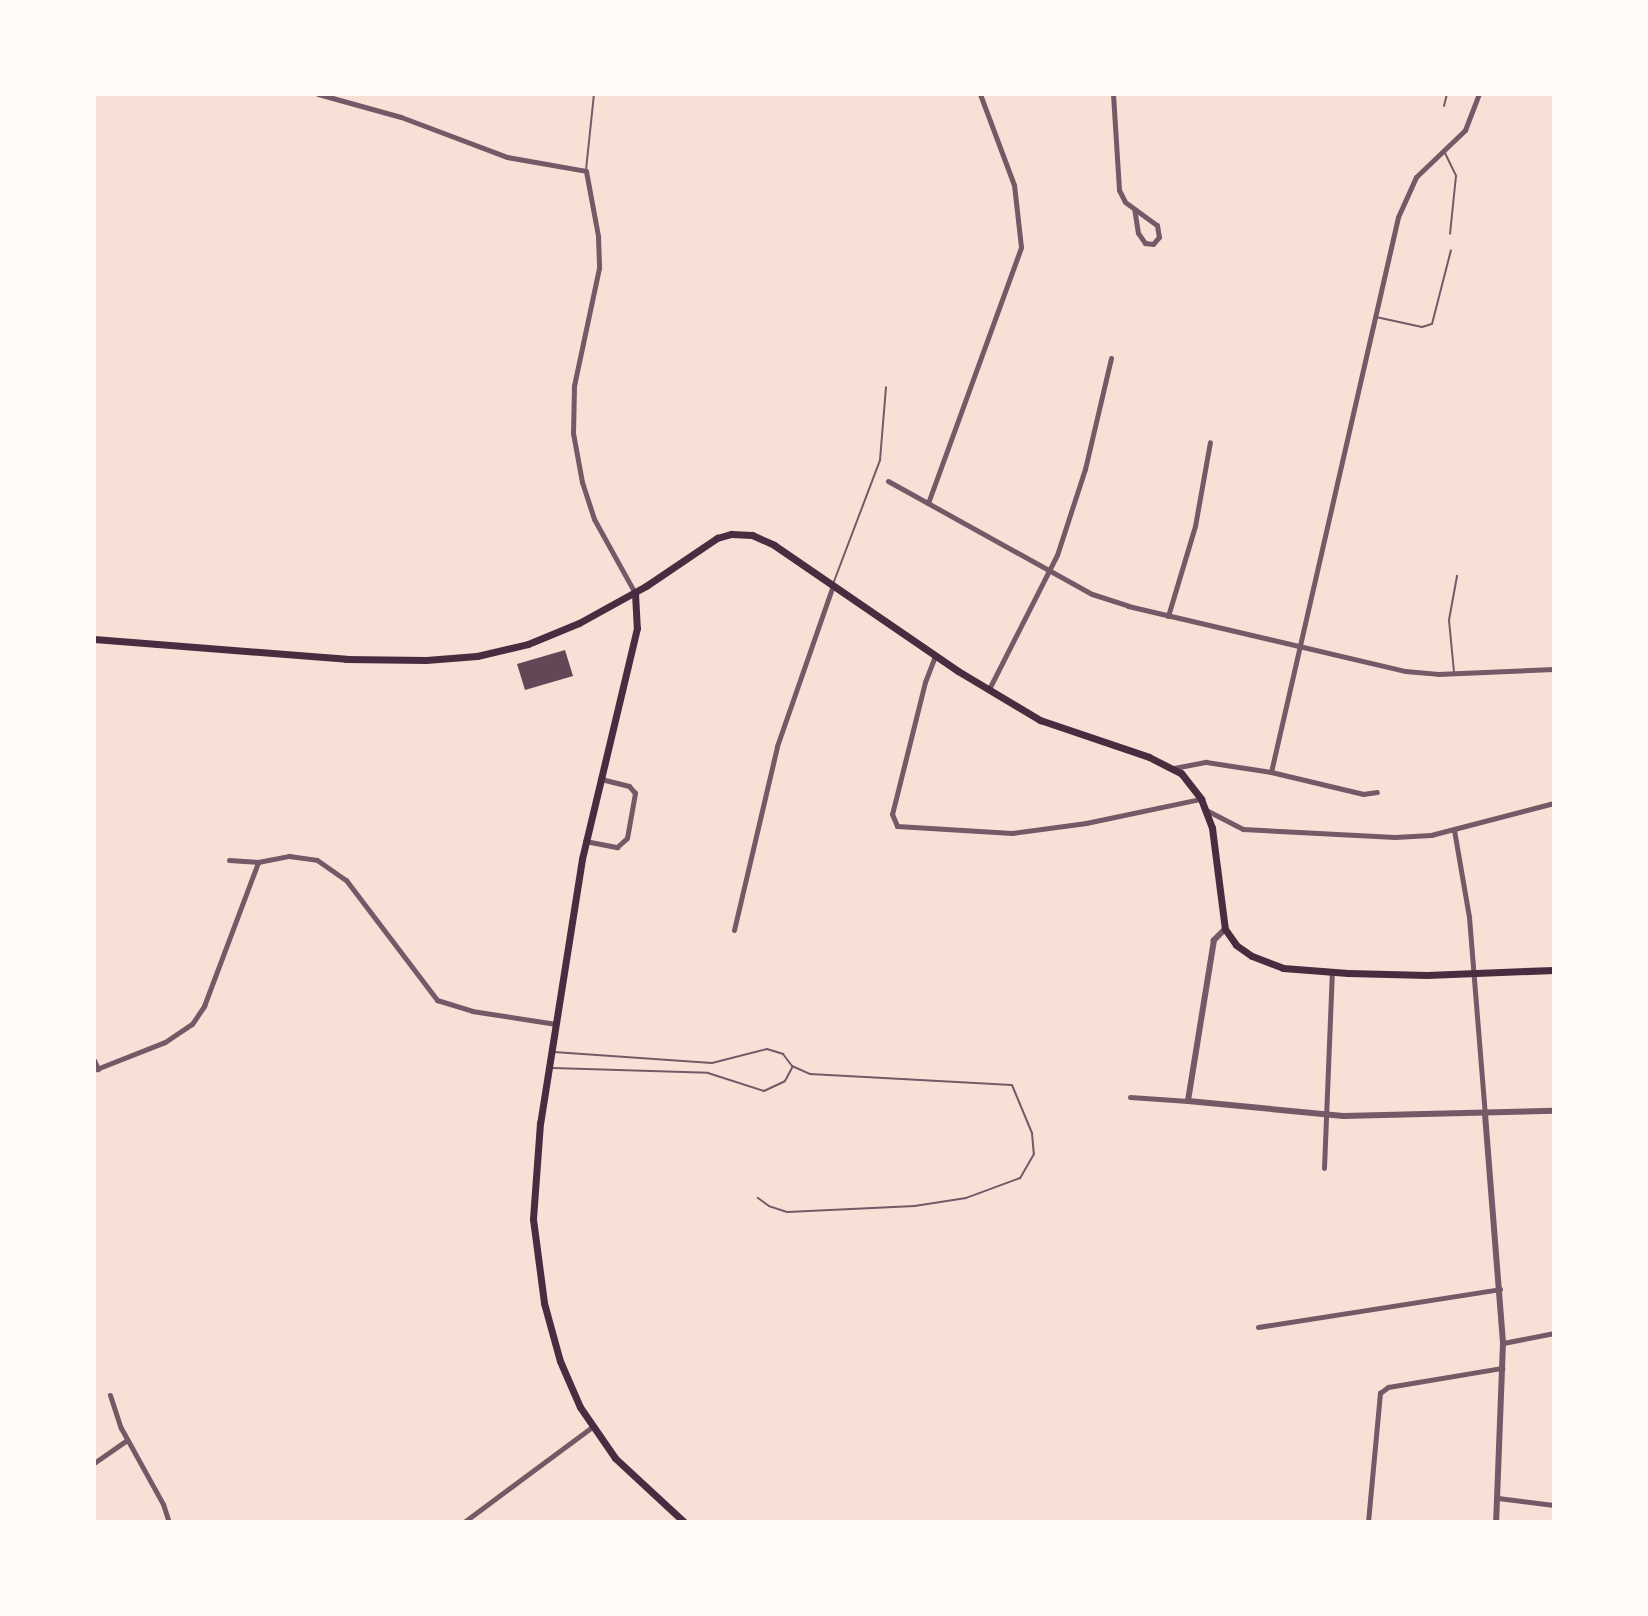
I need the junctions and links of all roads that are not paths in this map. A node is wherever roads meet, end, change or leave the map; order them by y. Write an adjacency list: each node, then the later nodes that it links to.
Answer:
1 (318, 94): 9 (street)
2 (594, 94): 9 (lane)
3 (980, 94): 18 (street)
4 (1113, 94): 10 (street)
5 (1447, 94): 7 (lane)
6 (1479, 94): 8 (street)
7 (1444, 106)
8 (1443, 150): 11 (lane); 13 (street)
9 (586, 171): 22 (street)
10 (1134, 209): 10 (street)
11 (1450, 234)
12 (1451, 250): 13 (lane)
13 (1375, 317): 25 (street)
14 (1111, 358): 19 (street)
15 (886, 387): 21 (lane)
16 (1210, 442): 23 (street)
17 (888, 481): 18 (street)
18 (928, 503): 19 (street)
19 (1050, 571): 23 (street); 29 (street)
20 (1457, 576): 28 (lane)
21 (833, 585): 22 (main road); 26 (main road); 42 (street)
22 (635, 593): 24 (main road); 32 (main road)
23 (1168, 616): 25 (street)
24 (94, 639)
25 (1300, 646): 28 (street); 31 (street)
26 (935, 656): 29 (main road); 34 (street)
27 (1554, 669): 28 (street)
28 (1454, 674)
29 (989, 690): 30 (main road)
30 (1174, 768): 31 (street); 34 (main road)
31 (1271, 772): 33 (street)
32 (599, 779): 38 (main road); 38 (street)
33 (1377, 792)
34 (1201, 799): 36 (main road)
35 (1554, 803): 37 (street)
36 (1206, 810): 37 (street); 41 (main road)
37 (1454, 830): 45 (street)
38 (585, 841): 46 (main road)
39 (229, 860): 40 (street)
40 (258, 862): 46 (street); 51 (street)
41 (1225, 929): 44 (main road); 53 (street)
42 (734, 930)
43 (1554, 970): 45 (main road)
44 (1332, 972): 45 (main road); 56 (street)
45 (1475, 974): 55 (street)
46 (557, 1024): 47 (main road)
47 (552, 1052): 49 (lane); 50 (main road)
48 (94, 1060): 51 (street)
49 (792, 1066): 50 (lane); 58 (lane)
50 (549, 1068): 65 (main road)
51 (96, 1069)
52 (1130, 1097): 53 (street)
53 (1188, 1101): 56 (street)
54 (1554, 1111): 55 (street)
55 (1485, 1114): 56 (street); 59 (street)
56 (1326, 1116): 57 (street)
57 (1324, 1168)
58 (758, 1198)
59 (1501, 1289): 60 (street); 62 (street)
60 (1258, 1327)
61 (1554, 1333): 62 (street)
62 (1503, 1343): 63 (street)
63 (1503, 1368): 68 (street); 73 (street)
64 (110, 1395): 66 (street)
65 (592, 1427): 70 (main road); 72 (street)
66 (127, 1440): 67 (street); 71 (street)
67 (94, 1463)
68 (1498, 1498): 69 (street); 74 (street)
69 (1554, 1505)
70 (678, 1520)
71 (169, 1522)
72 (464, 1522)
73 (1368, 1522)
74 (1496, 1522)

